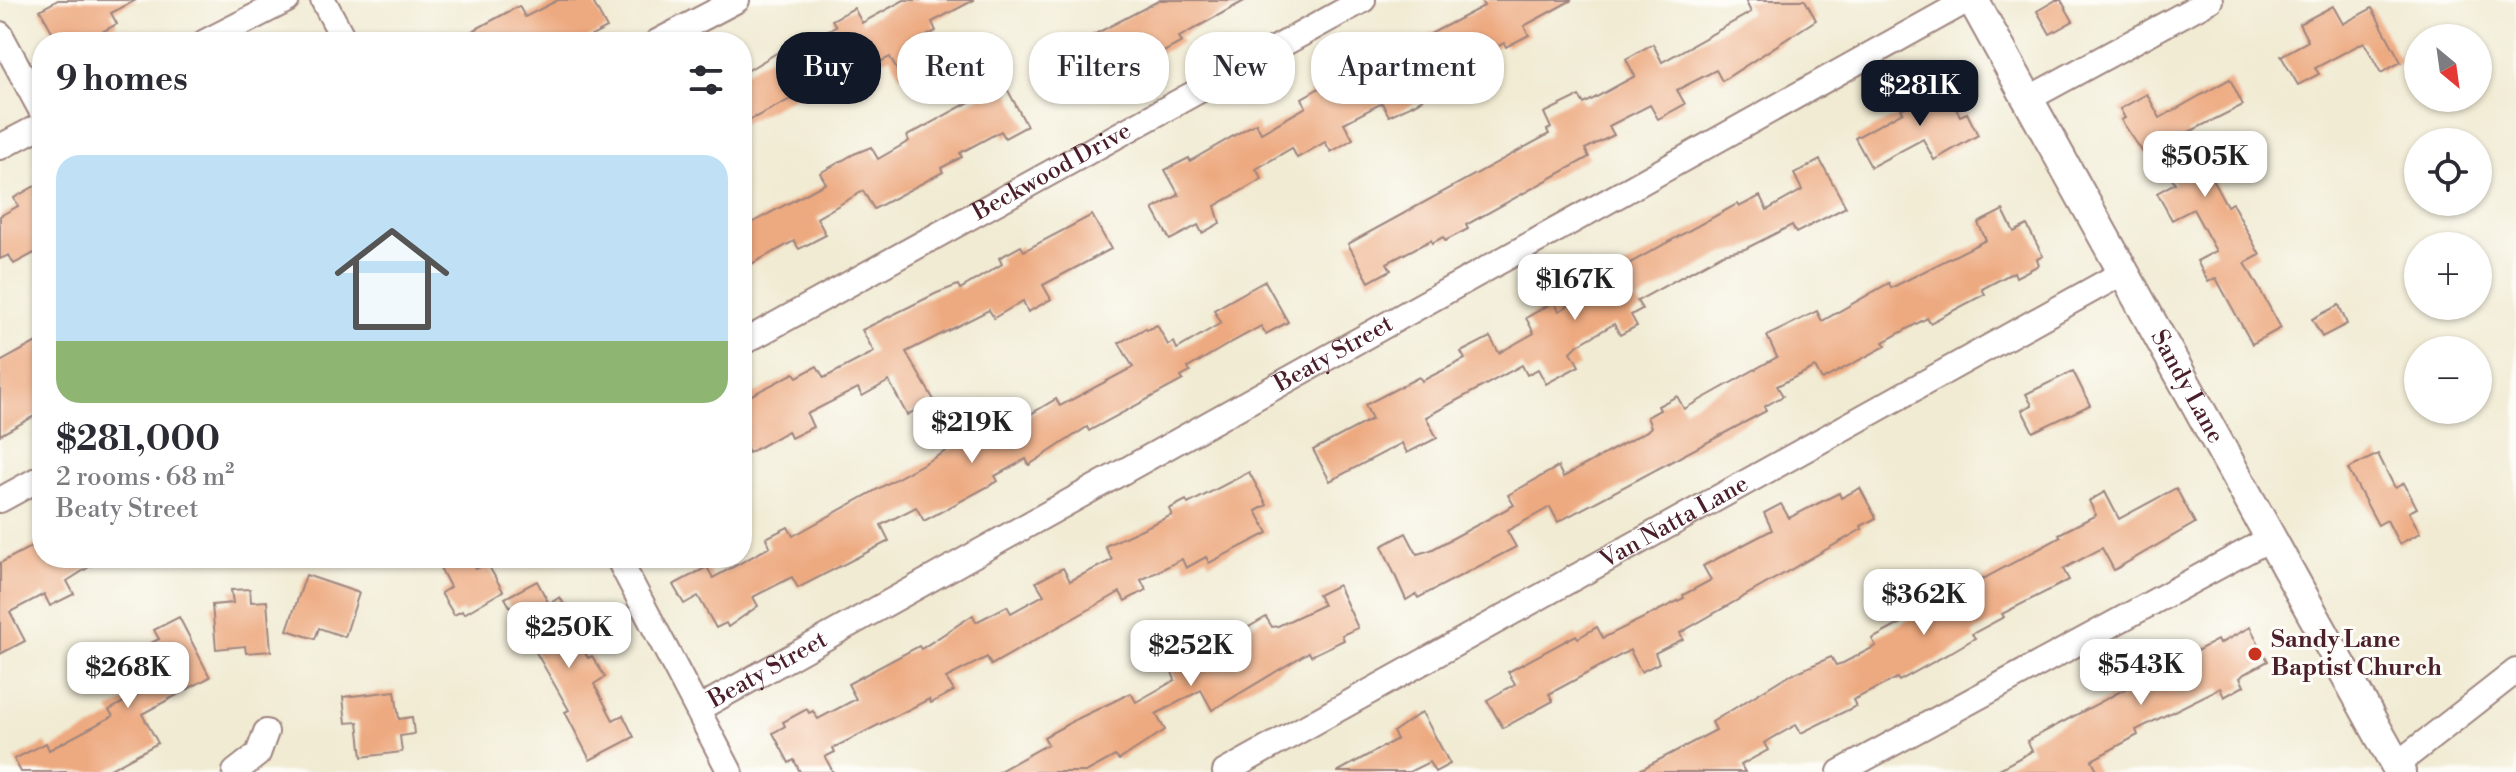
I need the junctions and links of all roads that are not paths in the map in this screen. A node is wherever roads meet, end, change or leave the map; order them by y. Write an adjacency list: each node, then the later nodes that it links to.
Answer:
1 (287, 0): 7 (street)
2 (323, 0): 8 (street)
3 (737, 0): 9 (street)
4 (1363, 0): 16 (street, Beckwood Drive)
5 (1971, 0): 12 (street, Sandy Lane); 22 (street, Beaty Street)
6 (2210, 0): 12 (street)
7 (225, 32)
8 (340, 32)
9 (676, 32)
10 (0, 34): 11 (street)
11 (32, 93)
12 (2028, 99): 15 (street, Sandy Lane)
13 (32, 130): 14 (street)
14 (0, 147)
15 (2124, 272): 19 (street, Sandy Lane); 27 (street, Van Natta Lane)
16 (752, 337)
17 (32, 482): 18 (street)
18 (0, 500)
19 (2271, 538): 24 (street, Sandy Lane); 28 (street)
20 (623, 568): 22 (street)
21 (2516, 671): 24 (street)
22 (698, 709): 26 (street)
23 (266, 732): 25 (street)
24 (2398, 768)
25 (235, 772)
26 (730, 772)
27 (1225, 772)
28 (1840, 772)

